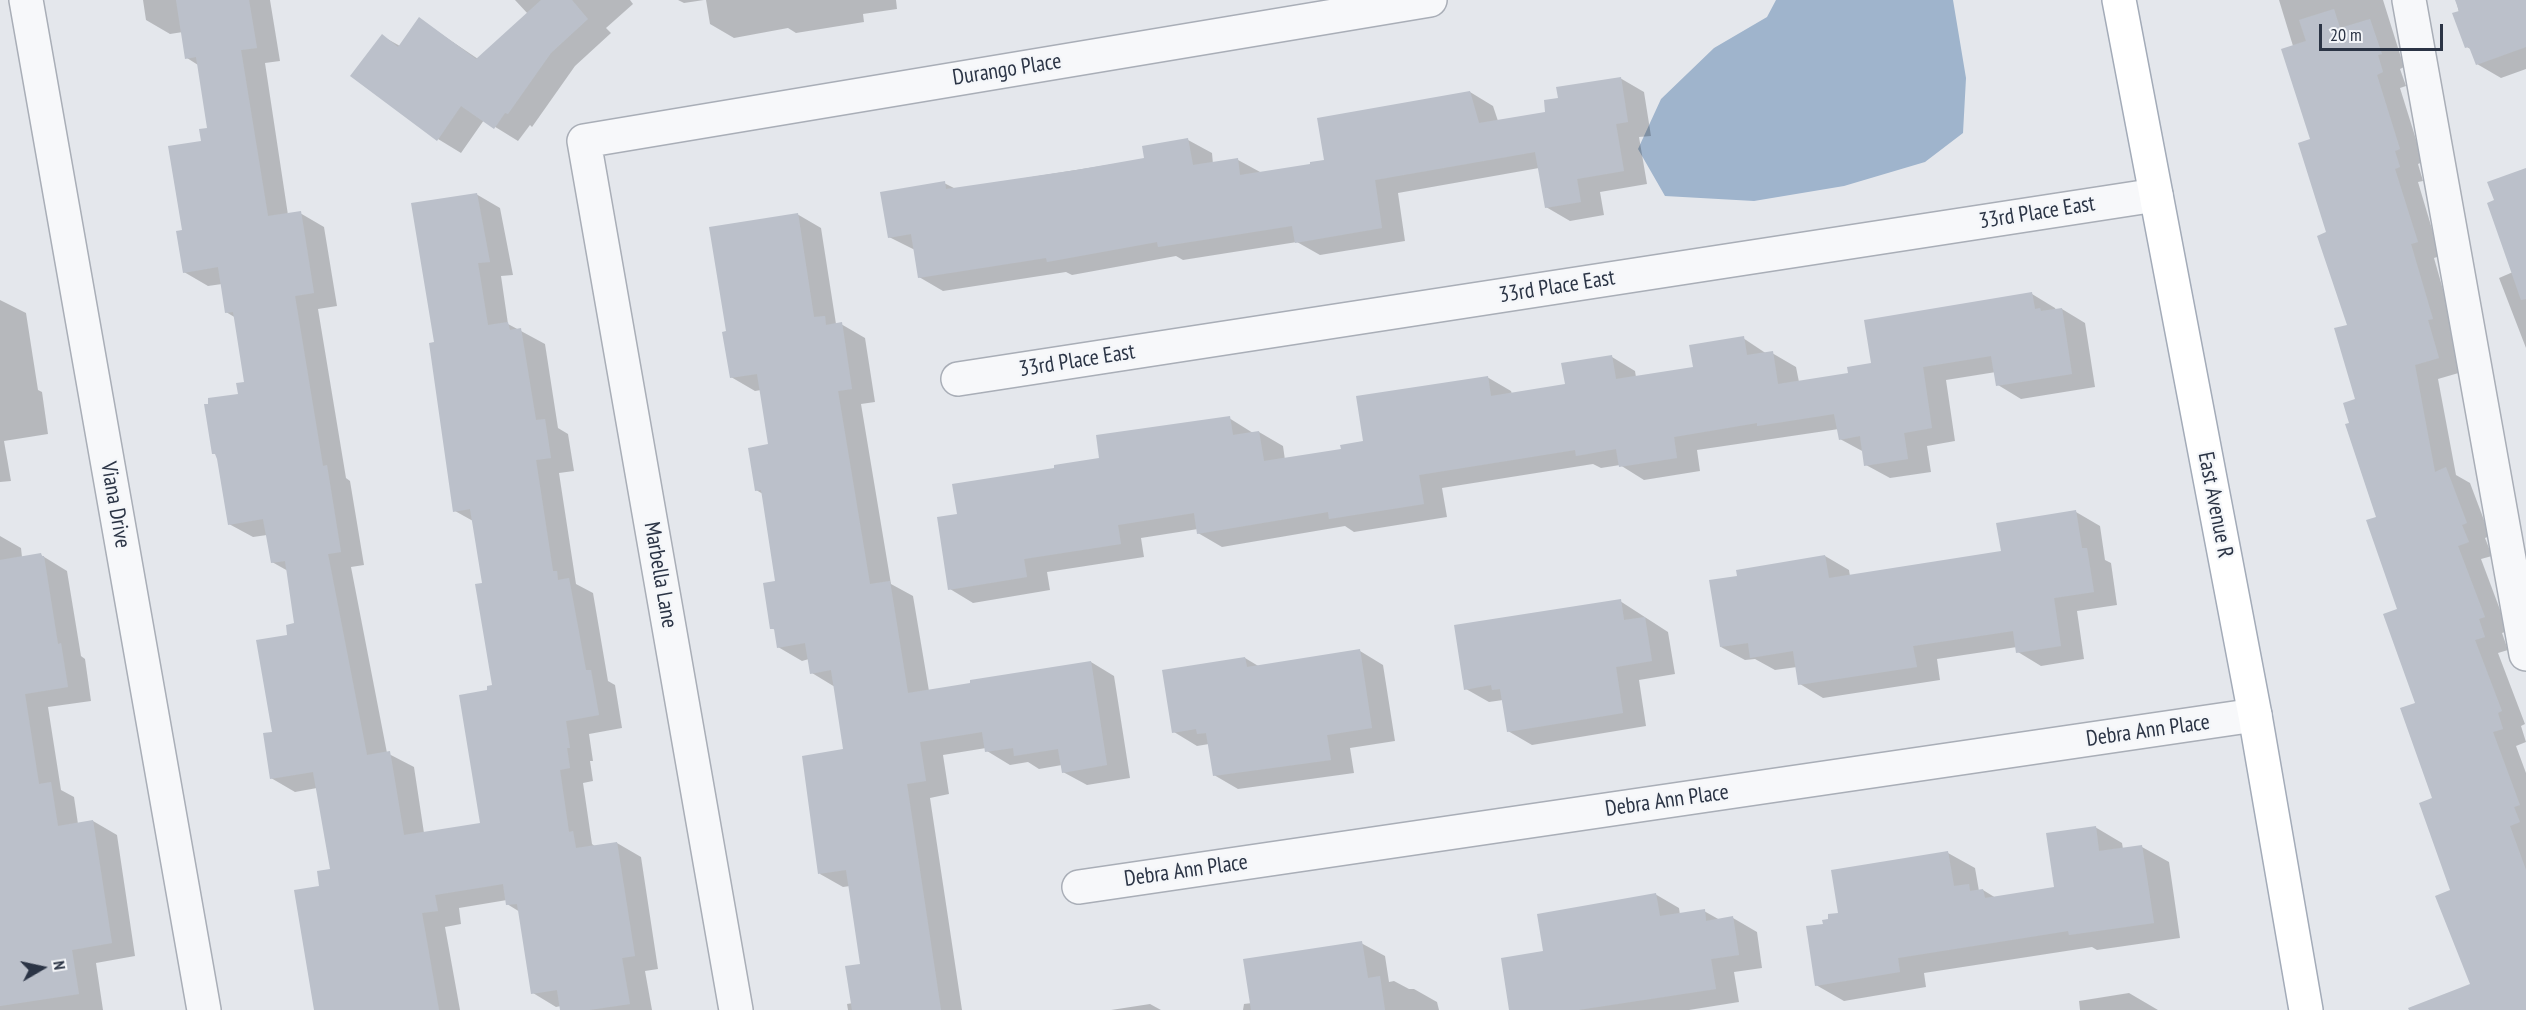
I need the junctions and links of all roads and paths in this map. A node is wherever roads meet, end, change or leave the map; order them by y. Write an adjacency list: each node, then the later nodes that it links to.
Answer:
1 (26, 0): 11 (street, Viana Drive)
2 (1430, 0): 5 (street, Durango Place)
3 (2119, 0): 6 (main road, East Avenue R)
4 (2409, 0): 8 (street)
5 (584, 141): 12 (street, Marbella Lane)
6 (2156, 195): 7 (street, 33rd Place East); 9 (main road, East Avenue R)
7 (958, 379)
8 (2526, 654)
9 (2255, 715): 10 (street, Debra Ann Place); 13 (main road, East Avenue R)
10 (1079, 887)
11 (204, 1010)
12 (735, 1010)
13 (2306, 1010)

